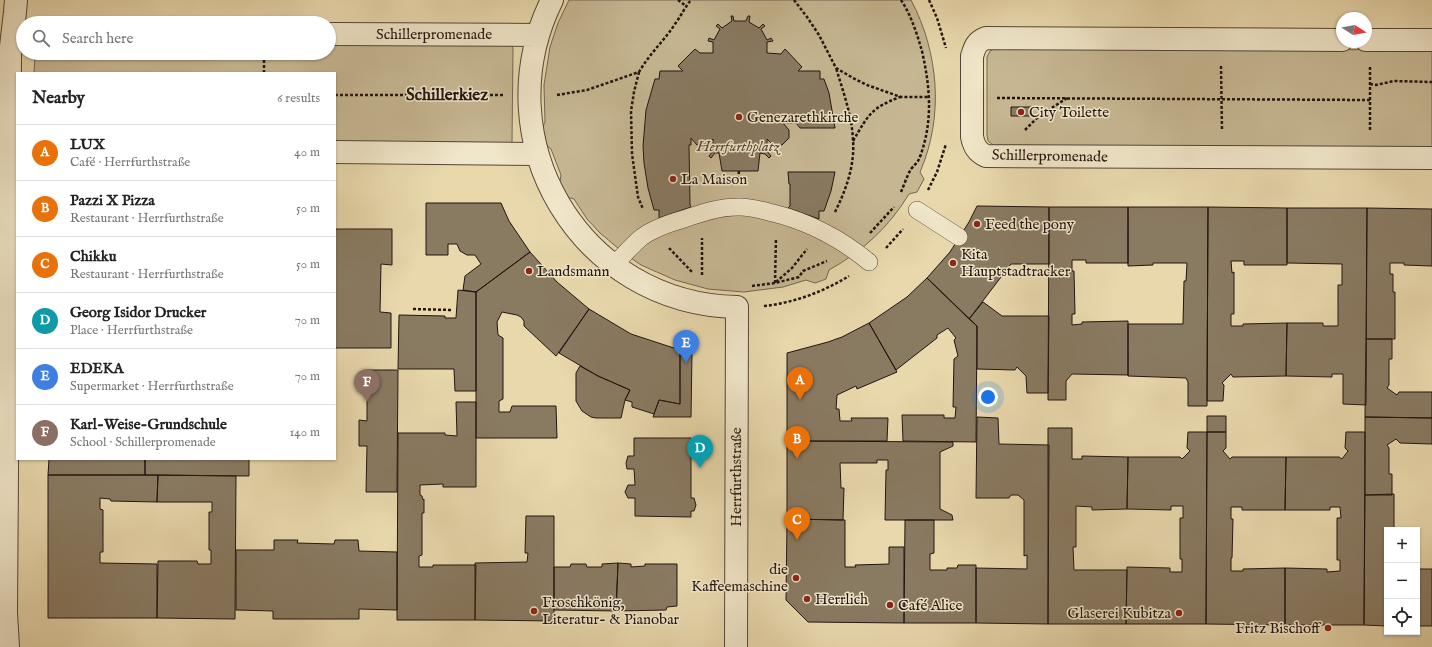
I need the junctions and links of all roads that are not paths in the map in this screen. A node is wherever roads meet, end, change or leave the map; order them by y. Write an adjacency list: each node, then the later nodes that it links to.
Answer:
1 (16, 0): 3 (street)
2 (552, 0): 5 (street)
3 (12, 32): 9 (street)
4 (336, 34): 5 (street, Schillerpromenade)
5 (538, 35): 11 (street)
6 (1336, 40): 12 (street, Schillerpromenade)
7 (1372, 40): 8 (street)
8 (1432, 40)
9 (9, 150): 17 (street)
10 (336, 152): 11 (street)
11 (537, 154): 16 (street)
12 (1432, 158)
13 (921, 203): 14 (lane)
14 (960, 238)
15 (869, 262): 16 (lane)
16 (614, 265): 18 (street, Herrfurthstraße)
17 (8, 647)
18 (736, 647)

